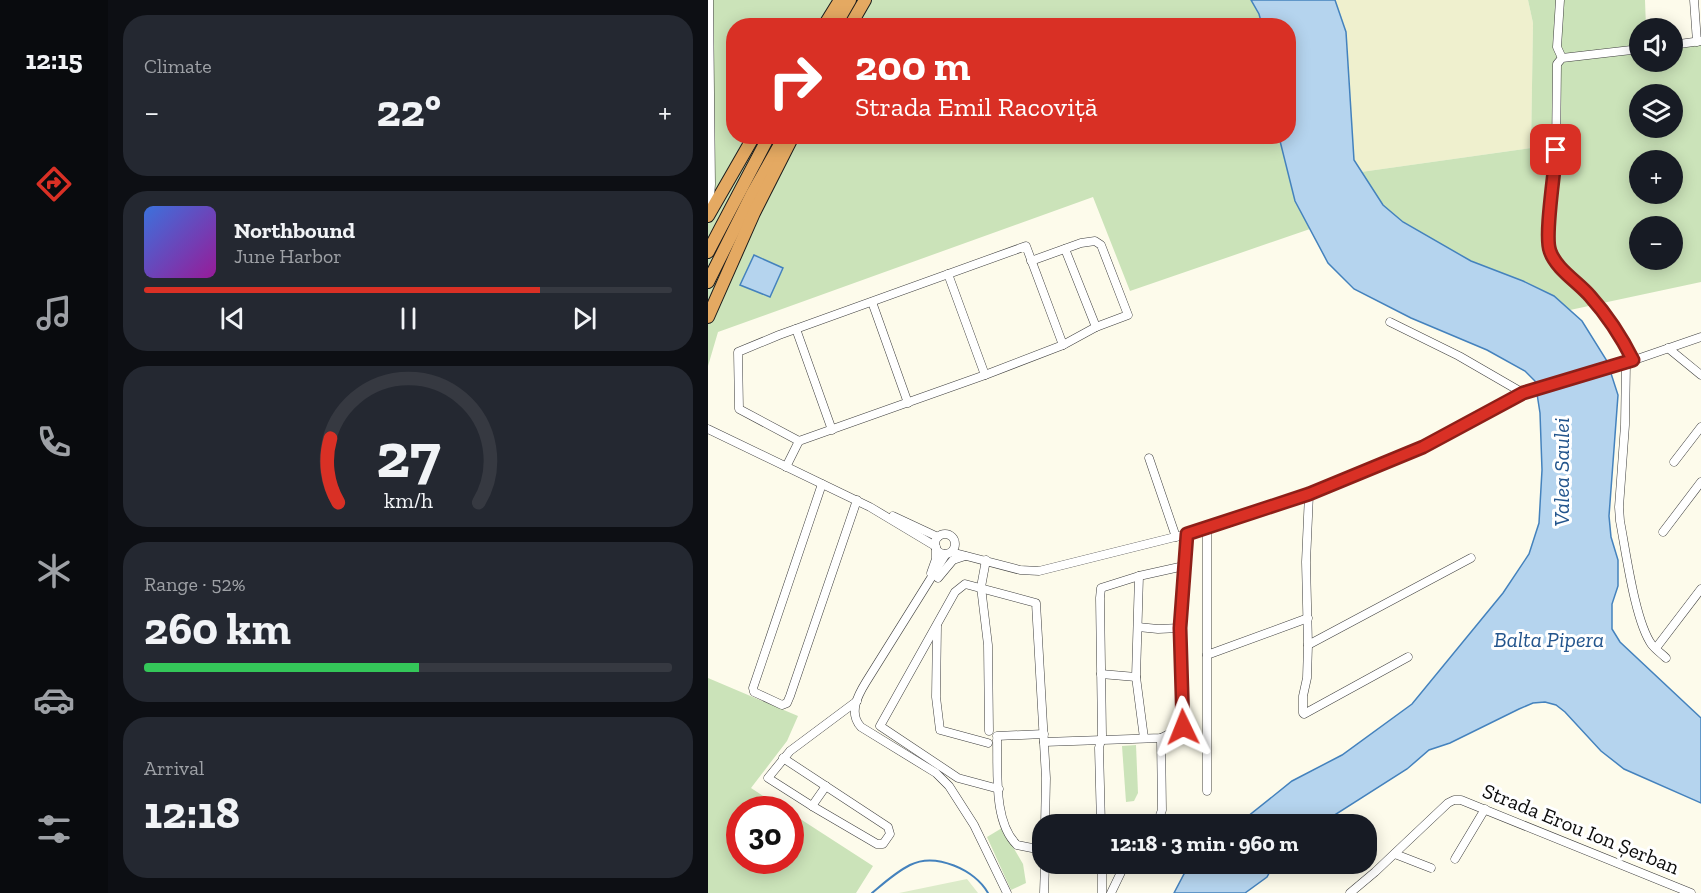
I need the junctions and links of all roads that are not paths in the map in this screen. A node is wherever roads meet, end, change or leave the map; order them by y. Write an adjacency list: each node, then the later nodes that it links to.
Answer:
1 (709, 0): 14 (street)
2 (840, 0): 7 (highway)
3 (850, 0): 8 (highway)
4 (866, 0): 9 (highway)
5 (1560, 0): 13 (street)
6 (1694, 0): 10 (street)
7 (829, 18)
8 (840, 18)
9 (856, 18)
10 (1699, 42): 11 (street)
11 (1683, 44)
12 (1629, 50): 13 (street)
13 (1562, 58): 33 (street)
14 (709, 118): 19 (street)
15 (749, 144): 19 (highway)
16 (765, 144): 21 (highway)
17 (780, 144): 24 (highway)
18 (789, 144): 26 (highway)
19 (708, 216)
20 (1065, 249): 22 (street); 28 (street); 28 (street)
21 (708, 252)
22 (1031, 261): 23 (street); 31 (street)
23 (948, 274): 25 (street); 34 (street)
24 (708, 282)
25 (872, 302): 29 (street); 37 (street)
26 (708, 317)
27 (1390, 322): 36 (street)
28 (1096, 327): 31 (street)
29 (796, 329): 40 (street); 41 (street)
30 (1701, 337): 32 (street)
31 (1063, 345): 34 (street)
32 (1668, 348): 33 (street); 35 (street)
33 (1630, 362): 36 (street); 70 (street)
34 (985, 375): 37 (street)
35 (1701, 375)
36 (1523, 393): 47 (street)
37 (908, 403): 40 (street)
38 (1701, 427): 43 (street)
39 (710, 429): 44 (street)
40 (832, 430): 41 (street)
41 (798, 443): 44 (street)
42 (1149, 458): 54 (street)
43 (1674, 462)
44 (786, 467): 46 (street)
45 (1701, 482): 51 (street)
46 (822, 484): 48 (street); 48 (street)
47 (1309, 494): 50 (street); 65 (street)
48 (857, 500): 49 (street)
49 (870, 507): 53 (street); 55 (street)
50 (1208, 528): 52 (street); 71 (street)
51 (1663, 531)
52 (1187, 534): 54 (street); 60 (street)
53 (938, 537): 55 (street); 56 (street)
54 (1176, 537): 59 (street)
55 (936, 547): 56 (street); 64 (street)
56 (950, 550): 57 (street); 64 (street)
57 (970, 556): 59 (street); 64 (street)
58 (1471, 558): 69 (street)
59 (986, 560): 62 (street)
60 (1184, 566): 61 (street); 68 (street)
61 (1139, 576): 67 (street); 74 (street)
62 (981, 587): 66 (street); 77 (street); 79 (street)
63 (1701, 589): 70 (street)
64 (907, 616): 76 (street)
65 (1308, 618): 69 (street); 71 (street)
66 (937, 624): 83 (street); 86 (street)
67 (1138, 627): 68 (street); 75 (street)
68 (1180, 628): 81 (street)
69 (1308, 645): 72 (street)
70 (1656, 648): 73 (street)
71 (1207, 655): 87 (street)
72 (1408, 657)
73 (1666, 658)
74 (1101, 674): 75 (street); 82 (street)
75 (1136, 677): 80 (street)
76 (856, 701): 84 (street); 100 (street)
77 (989, 731): 78 (street); 83 (street)
78 (997, 738): 79 (street); 83 (street); 86 (street)
79 (1044, 738): 82 (street); 90 (street)
80 (1144, 738): 81 (street); 82 (street)
81 (1161, 738): 92 (street)
82 (1100, 740): 91 (street)
83 (988, 742)
84 (783, 758): 85 (street); 88 (street)
85 (826, 786): 88 (street); 88 (street)
86 (999, 789): 93 (street)
87 (1207, 791)
88 (812, 806)
89 (1485, 809): 94 (street, Strada Erou Ion Șerban); 95 (street); 105 (street, Strada Erou Ion Șerban)
90 (1046, 814)
91 (1101, 814)
92 (1160, 814)
93 (1032, 848)
94 (1395, 854): 96 (street); 104 (street, Strada Erou Ion Șerban)
95 (1455, 859)
96 (1431, 868)
97 (1045, 874): 101 (street)
98 (1102, 874): 102 (street)
99 (1120, 874): 103 (street)
100 (1007, 893)
101 (1044, 893)
102 (1102, 893)
103 (1111, 893)
104 (1350, 893)
105 (1691, 893)

